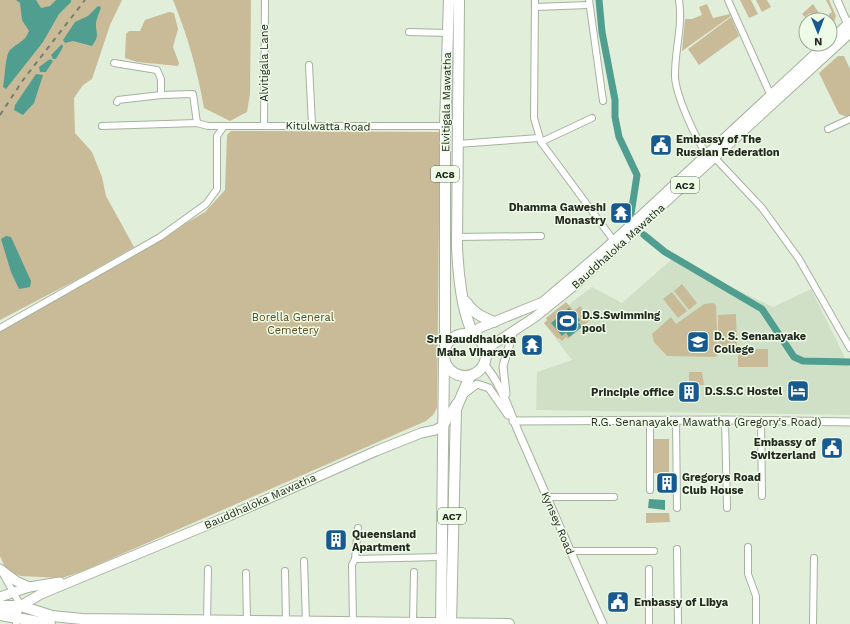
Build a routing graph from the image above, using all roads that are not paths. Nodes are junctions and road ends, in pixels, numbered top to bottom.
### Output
1 (265, 0) edge
2 (449, 0) edge
3 (460, 0) edge
4 (679, 0) edge
5 (728, 0) edge
6 (837, 0) edge
7 (589, 2) edge
8 (535, 3) edge
9 (849, 27) edge
10 (409, 32) dead end
11 (448, 33) junction
12 (838, 35) edge
13 (818, 52) edge
14 (114, 63) dead end
15 (309, 65) dead end
16 (161, 95) junction
17 (771, 96) junction
18 (602, 101) dead end
19 (117, 102) dead end
20 (592, 118) dead end
21 (850, 119) edge
22 (198, 123) junction
23 (264, 125) junction
24 (312, 125) junction
25 (102, 126) dead end
26 (224, 126) junction
27 (445, 126) junction
28 (828, 129) dead end
29 (540, 140) junction
30 (457, 144) junction
31 (711, 156) junction
32 (541, 236) dead end
33 (456, 237) junction
34 (614, 241) junction
35 (465, 301) junction
36 (494, 322) junction
37 (0, 328) edge
38 (514, 330) junction
39 (474, 336) junction
40 (445, 348) junction
41 (850, 348) edge
42 (486, 354) junction
43 (444, 361) junction
44 (484, 364) junction
45 (470, 376) junction
46 (489, 388) junction
47 (460, 398) junction
48 (725, 420) junction
49 (513, 421) junction
50 (650, 421) junction
51 (676, 421) junction
52 (760, 421) junction
53 (850, 422) edge
54 (444, 426) junction
55 (650, 490) dead end
56 (762, 496) dead end
57 (546, 497) junction
58 (614, 497) dead end
59 (676, 508) dead end
60 (727, 508) dead end
61 (358, 528) dead end
62 (748, 546) dead end
63 (677, 549) dead end
64 (570, 551) junction
65 (654, 551) dead end
66 (442, 558) junction
67 (814, 558) dead end
68 (304, 561) dead end
69 (354, 561) junction
70 (0, 569) edge
71 (208, 569) dead end
72 (649, 569) dead end
73 (285, 572) dead end
74 (414, 572) dead end
75 (246, 573) dead end
76 (77, 579) junction
77 (29, 587) junction
78 (14, 591) junction
79 (0, 597) edge
80 (0, 606) edge
81 (21, 606) junction
82 (2, 615) edge
83 (16, 621) edge
84 (207, 621) junction
85 (247, 621) junction
86 (286, 621) junction
87 (306, 622) junction
88 (353, 622) junction
89 (413, 622) junction
90 (50, 624) edge
91 (446, 624) edge
92 (509, 624) edge
93 (603, 624) edge
94 (650, 624) edge
95 (678, 624) edge
96 (756, 624) edge
97 (813, 624) edge

1 - 23 street, Alvitigala Lane
2 - 11 highway, Elvitigala Mawatha / AC8
3 - 30 highway, Elvitigala Mawatha / AC8
4 - 31 street
5 - 17 street
6 - 9 street
7 - 8 street
7 - 18 street
8 - 29 street
9 - 12 main road
9 - 31 main road, Bauddhaloka Mawatha / AC2
10 - 11 street
11 - 27 highway, Elvitigala Mawatha / AC8
13 - 17 main road, Bauddhaloka Mawatha / AC2
14 - 16 street
15 - 24 street
16 - 19 street
16 - 22 street
17 - 31 main road, Bauddhaloka Mawatha / AC2
20 - 29 street
21 - 28 street
22 - 25 street, Kitulwatta Road
22 - 26 street, Kitulwatta Road
23 - 24 street, Kitulwatta Road
23 - 26 street, Kitulwatta Road
24 - 27 street, Kitulwatta Road
26 - 37 street
27 - 40 highway, Elvitigala Mawatha / AC8
29 - 30 street
29 - 34 street
30 - 33 highway, Elvitigala Mawatha / AC8
31 - 34 main road, Bauddhaloka Mawatha / AC2
31 - 38 main road, Bauddhaloka Mawatha / AC2
31 - 41 street
32 - 33 street
33 - 35 highway, Elvitigala Mawatha / AC8
34 - 36 main road, Bauddhaloka Mawatha / AC2
35 - 36 highway
35 - 39 highway, Elvitigala Mawatha / AC8
36 - 39 main road, Bauddhaloka Mawatha / AC2
38 - 42 main road, Bauddhaloka Mawatha / AC2
38 - 49 street
39 - 40 highway
39 - 42 highway
40 - 43 highway
42 - 44 highway
43 - 45 highway
43 - 54 highway, AC7
44 - 45 highway
44 - 49 street, Kynsey Road
45 - 46 street, Kynsey Road
45 - 47 highway, AC7
46 - 47 street
46 - 49 street, Kynsey Road
47 - 54 main road
47 - 91 highway, AC7
48 - 51 street, R.G. Senanayake Mawatha (Gregory's Road)
48 - 52 street, R.G. Senanayake Mawatha (Gregory's Road)
48 - 60 street
49 - 50 street, R.G. Senanayake Mawatha (Gregory's Road)
49 - 57 street, Kynsey Road
50 - 51 street, R.G. Senanayake Mawatha (Gregory's Road)
50 - 55 street
51 - 59 street
52 - 53 street, R.G. Senanayake Mawatha (Gregory's Road)
52 - 56 street
54 - 66 highway, AC7
54 - 76 main road, Bauddhaloka Mawatha
57 - 58 street
57 - 64 street, Kynsey Road
61 - 69 street
62 - 96 street
63 - 95 street
64 - 65 street
64 - 93 street, Kynsey Road
66 - 69 street
66 - 91 highway, AC7
67 - 97 street
68 - 87 street
69 - 88 street
70 - 77 main road
70 - 78 street
71 - 84 street
72 - 94 street
73 - 86 street
74 - 89 street
75 - 85 street
76 - 77 main road, Bauddhaloka Mawatha
76 - 81 main road, Bauddhaloka Mawatha
77 - 78 main road, Bauddhaloka Mawatha
78 - 79 main road, Bauddhaloka Mawatha
78 - 81 street
80 - 81 highway
81 - 82 main road, Bauddhaloka Mawatha
81 - 83 street
81 - 84 highway
82 - 83 highway
83 - 90 highway
84 - 85 highway
85 - 86 highway
86 - 87 highway
87 - 88 highway
88 - 89 highway
89 - 91 highway
91 - 92 highway

